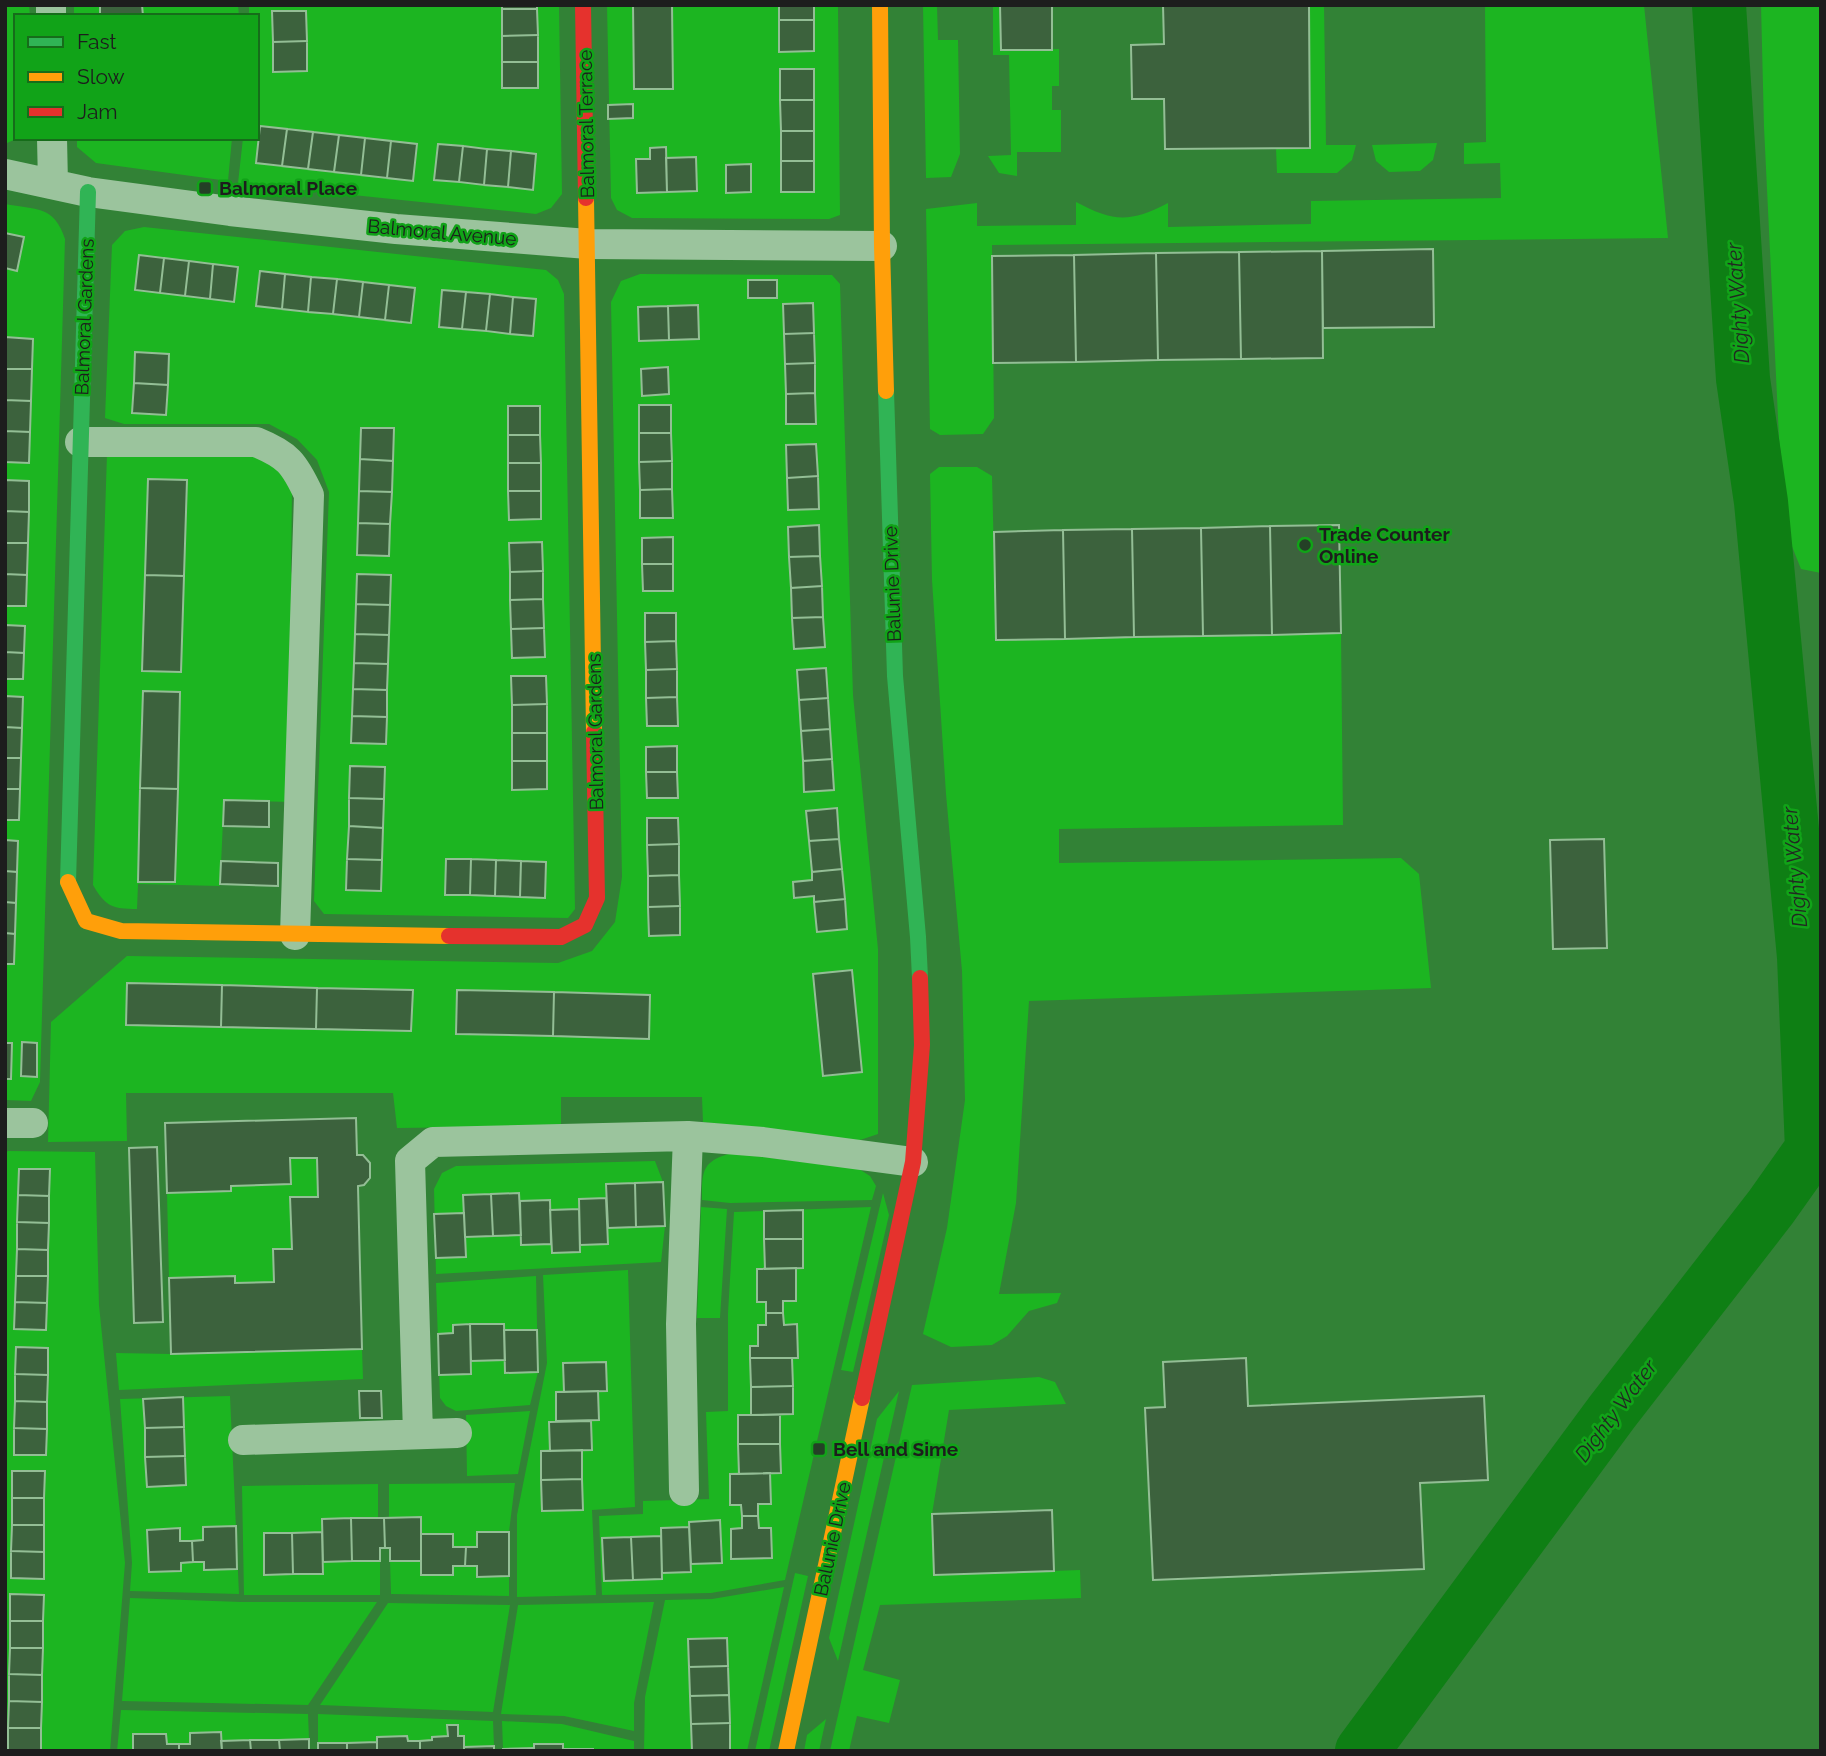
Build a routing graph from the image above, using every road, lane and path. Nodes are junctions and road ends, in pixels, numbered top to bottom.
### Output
1 (583, 5) edge
2 (880, 5) edge
3 (52, 140) edge
4 (5, 174) edge
5 (53, 184) junction
6 (88, 192) junction
7 (588, 244) junction
8 (882, 246) junction
9 (80, 442) junction
10 (295, 935) junction
11 (688, 1136) junction
12 (914, 1162) junction
13 (457, 1433) dead end
14 (418, 1434) junction
15 (243, 1440) dead end
16 (684, 1491) dead end
17 (786, 1751) edge

1 - 7 street, Balmoral Terrace
2 - 8 street, Balunie Drive
3 - 5 street
4 - 5 street, Balmoral Avenue
5 - 6 street, Balmoral Avenue
6 - 7 street, Balmoral Avenue
6 - 9 street, Balmoral Gardens
7 - 8 street, Balmoral Avenue
7 - 10 street, Balmoral Gardens
8 - 12 street, Balunie Drive
9 - 10 street, Balmoral Gardens
9 - 10 street
11 - 12 street
11 - 14 street
11 - 16 street
12 - 17 street, Balunie Drive
13 - 14 street
14 - 15 street

